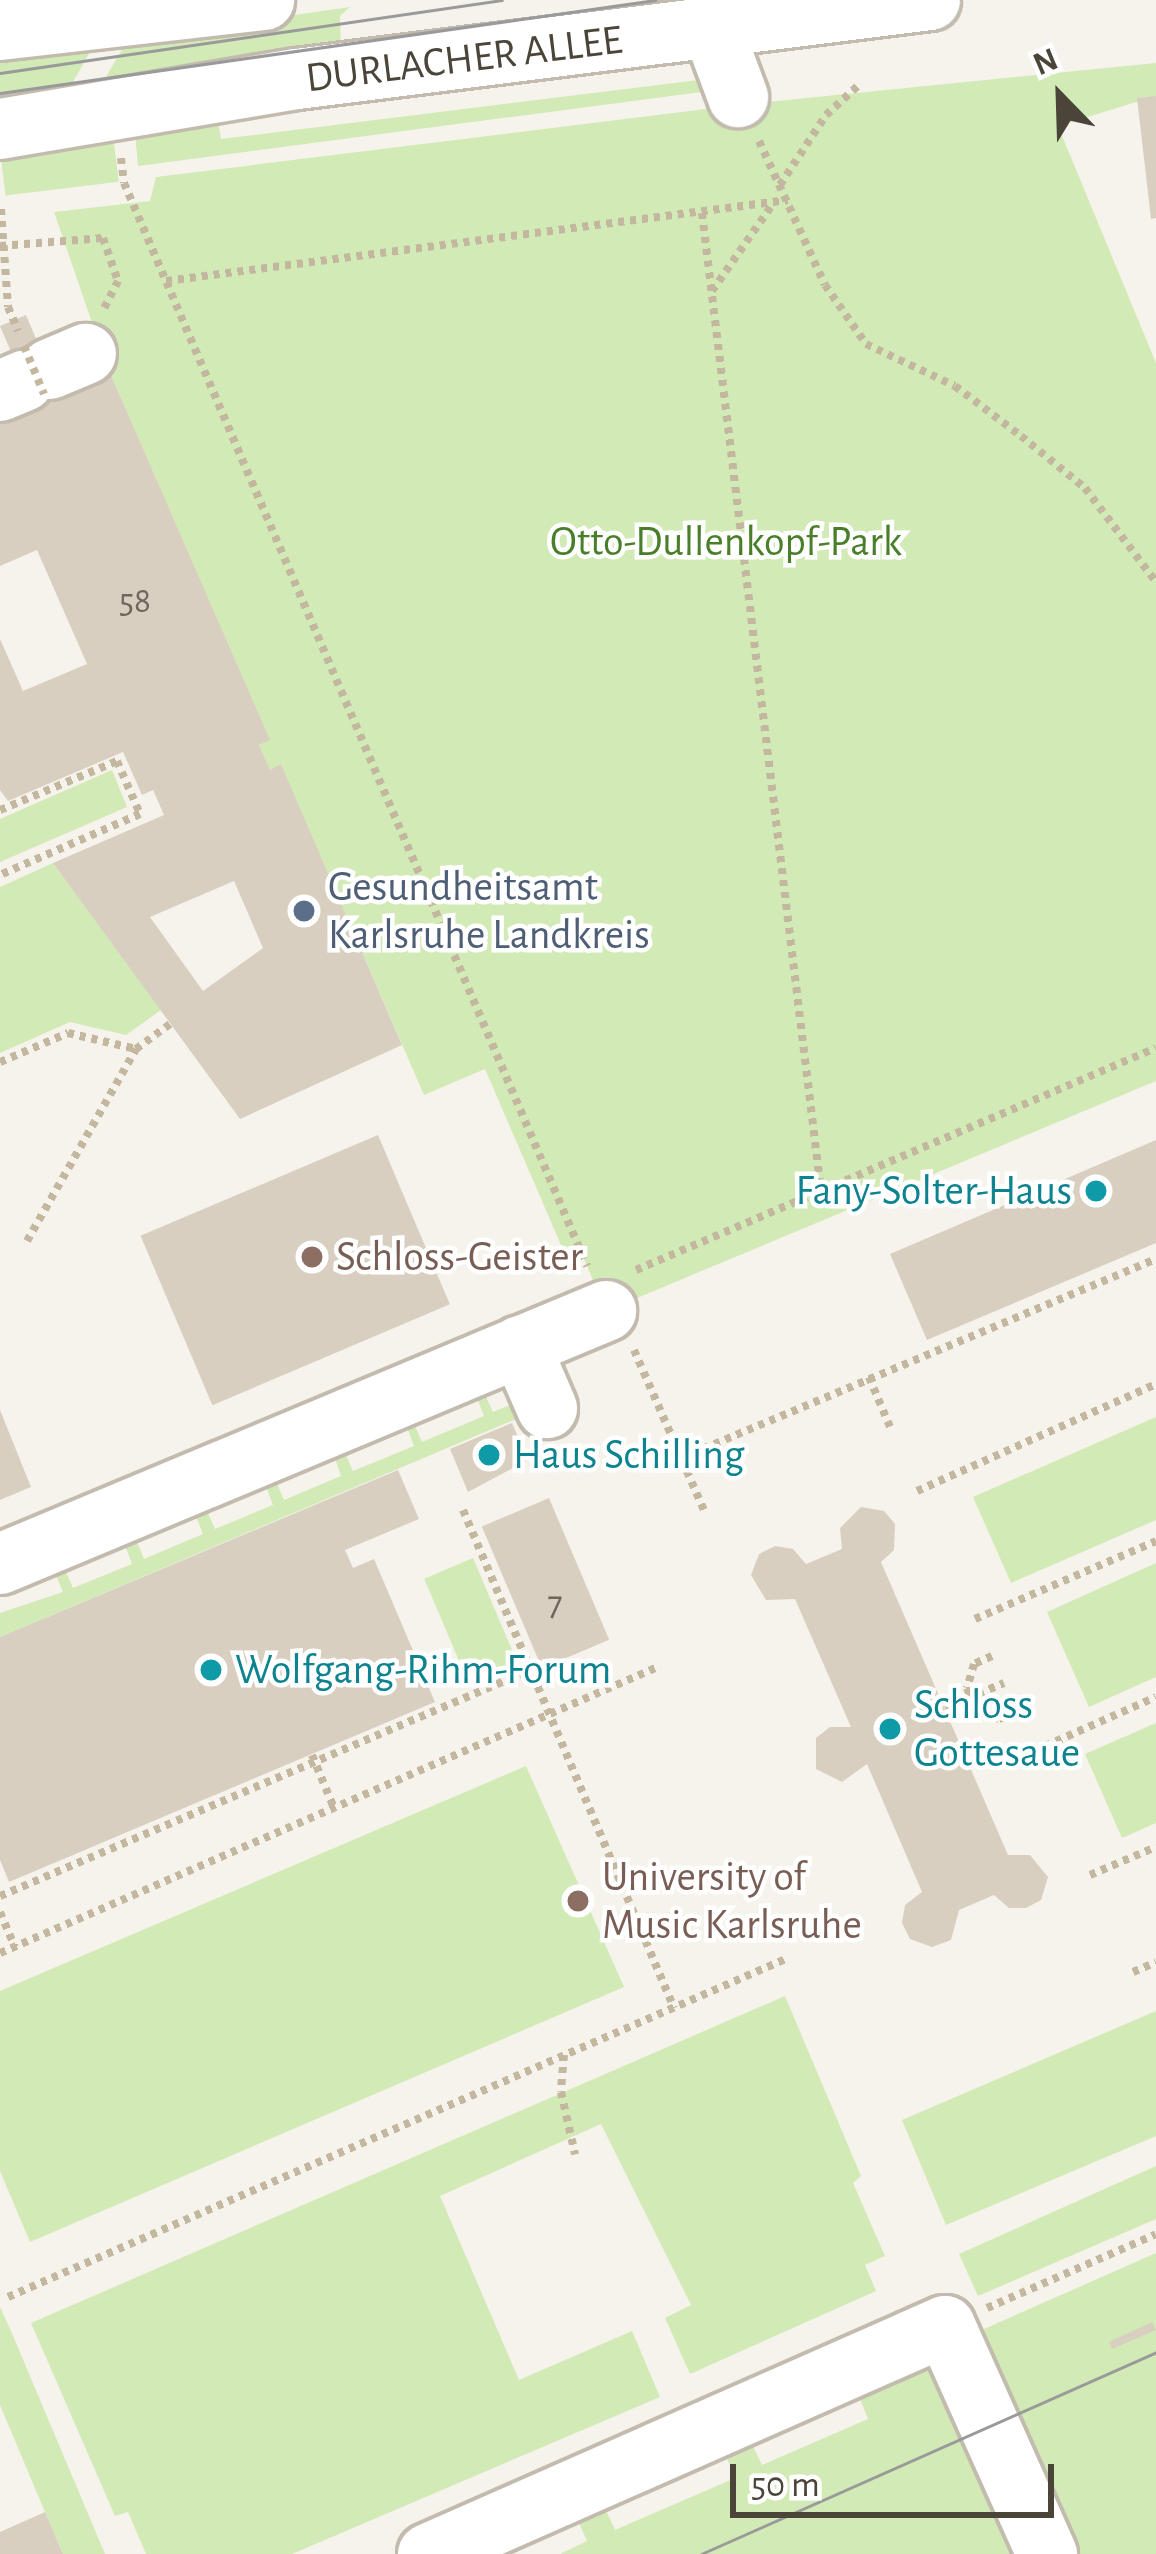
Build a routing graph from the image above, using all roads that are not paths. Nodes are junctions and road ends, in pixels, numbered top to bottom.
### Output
1 (264, 0) edge
2 (930, 0) edge
3 (712, 27) junction
4 (0, 30) edge
5 (737, 97) road end
6 (0, 129) edge
7 (606, 1292) road end
8 (520, 1346) junction
9 (547, 1408) dead end
10 (0, 1564) edge
11 (428, 2554) edge
12 (1047, 2554) edge

1 - 4 street
2 - 3 street, DURLACHER ALLEE
3 - 5 street
3 - 6 street, DURLACHER ALLEE
7 - 8 street
8 - 9 street
8 - 10 street
11 - 12 street

